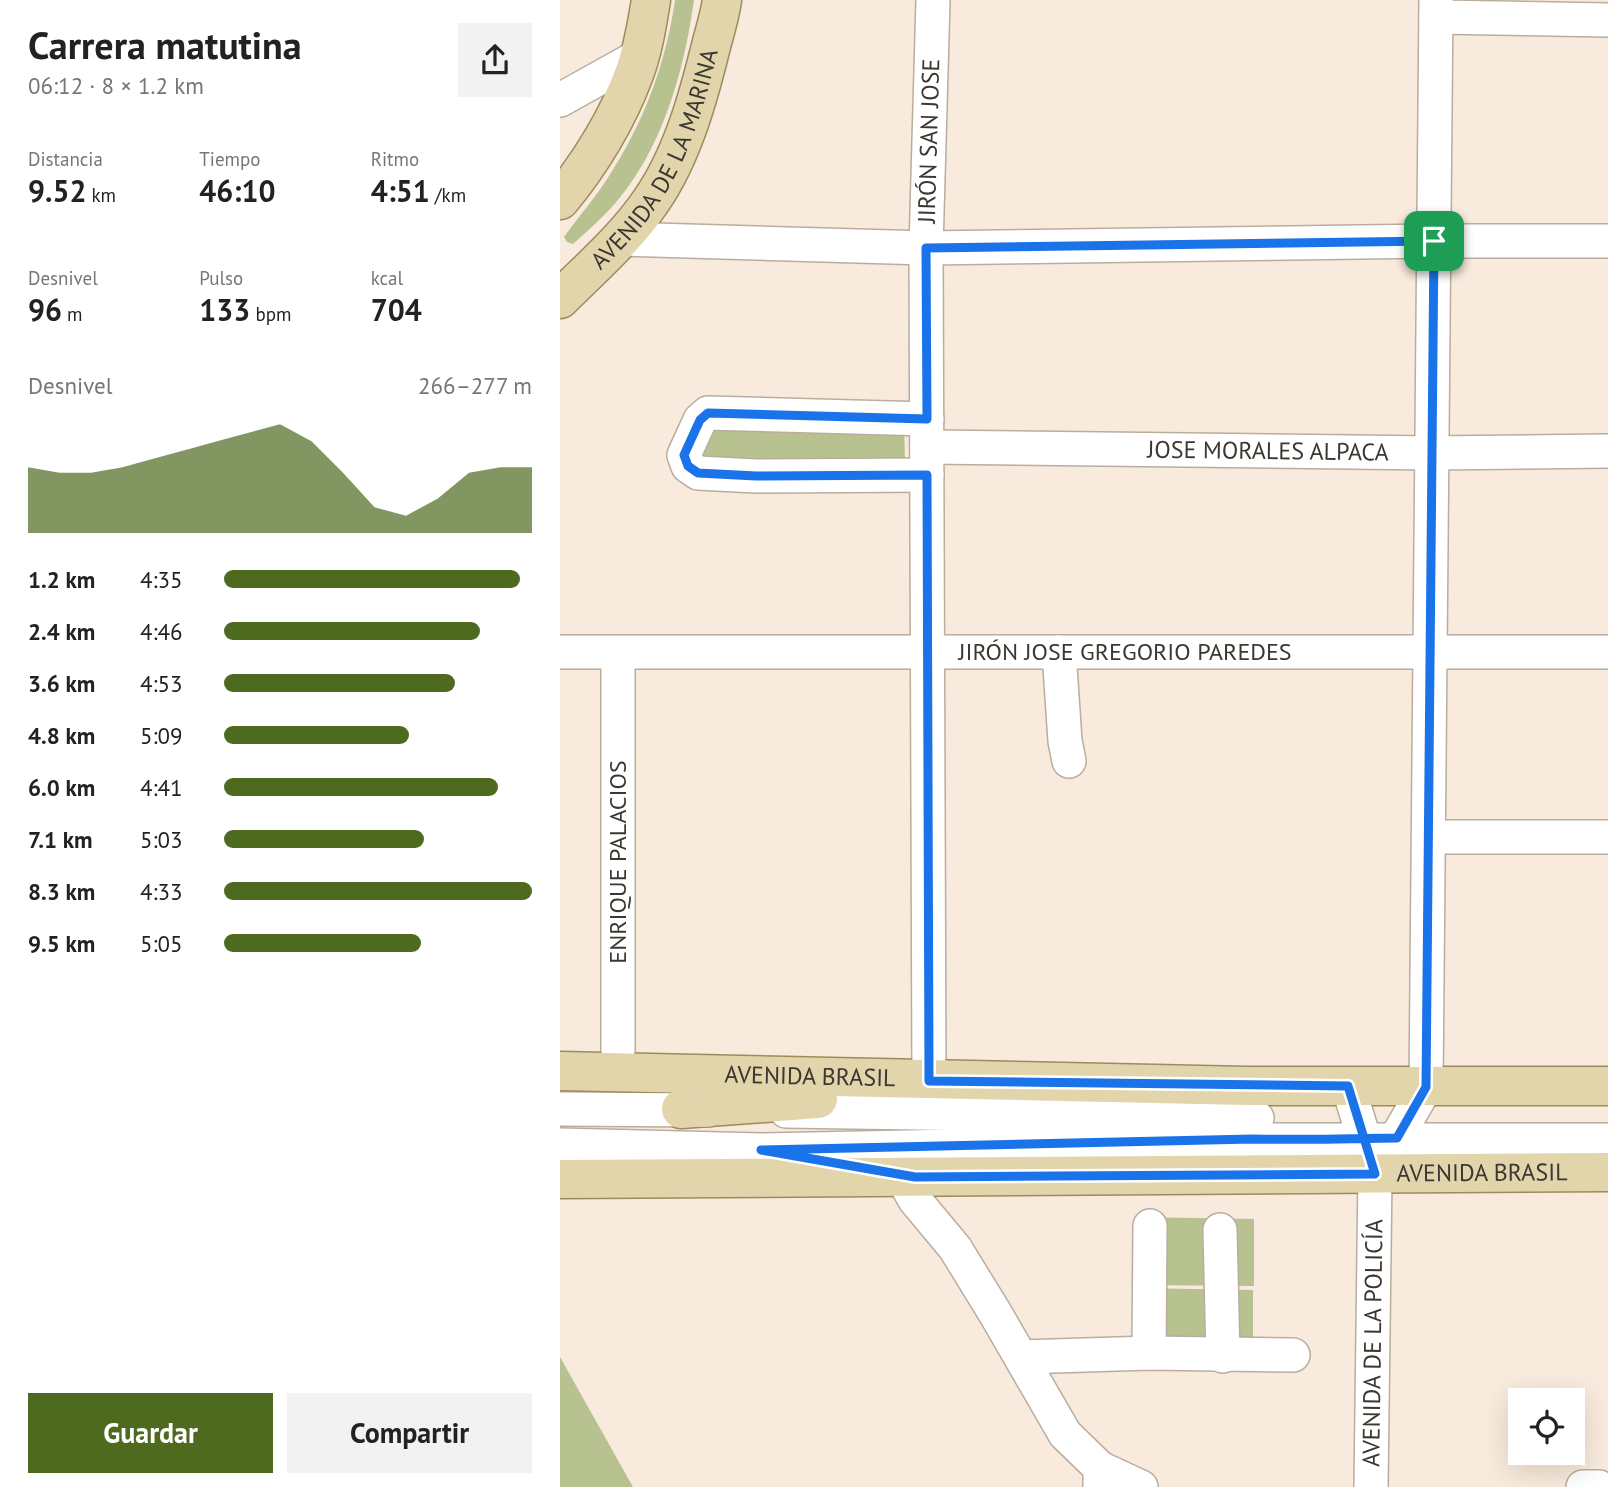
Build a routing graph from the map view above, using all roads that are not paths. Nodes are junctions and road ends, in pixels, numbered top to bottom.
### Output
1 (651, 0) edge
2 (722, 0) edge
3 (933, 0) edge
4 (1436, 8) edge
5 (1608, 20) edge
6 (639, 56) junction
7 (560, 100) edge
8 (560, 200) edge
9 (621, 239) junction
10 (1434, 241) junction
11 (1608, 241) edge
12 (926, 248) junction
13 (560, 299) edge
14 (560, 311) edge
15 (927, 447) junction
16 (1608, 451) edge
17 (1432, 453) junction
18 (1430, 651) junction
19 (560, 652) edge
20 (1059, 652) junction
21 (1608, 652) edge
22 (618, 653) junction
23 (928, 653) junction
24 (1069, 761) dead end
25 (1429, 837) junction
26 (1608, 837) edge
27 (560, 1071) edge
28 (618, 1071) junction
29 (929, 1081) junction
30 (1608, 1086) edge
31 (560, 1109) edge
32 (681, 1109) junction
33 (1608, 1117) edge
34 (1383, 1123) junction
35 (1608, 1140) edge
36 (560, 1144) edge
37 (761, 1150) junction
38 (1608, 1172) edge
39 (908, 1176) junction
40 (560, 1179) edge
41 (1150, 1226) dead end
42 (1220, 1230) dead end
43 (1149, 1353) junction
44 (1293, 1355) dead end
45 (1223, 1356) junction
46 (1021, 1357) junction
47 (1100, 1477) edge
48 (1141, 1487) edge
49 (1371, 1487) edge
50 (1583, 1487) edge
51 (1600, 1487) edge

1 - 6 main road, AVENIDA DE LA MARINA
2 - 9 main road, AVENIDA DE LA MARINA
3 - 12 street, JIRÓN SAN JOSE
4 - 5 street
4 - 10 street, AVENIDA DE LA POLICÍA
6 - 7 street
6 - 8 main road, AVENIDA DE LA MARINA
9 - 12 street
9 - 13 main road, AVENIDA DE LA MARINA
9 - 14 main road
10 - 11 street
10 - 12 street
10 - 17 street, AVENIDA DE LA POLICÍA
12 - 15 street, JIRÓN SAN JOSE
15 - 15 street
15 - 17 street, JOSE MORALES ALPACA
15 - 23 street, JIRÓN SAN JOSE
16 - 17 street, JOSE MORALES ALPACA
17 - 18 street, AVENIDA DE LA POLICÍA
18 - 20 street, JIRÓN JOSE GREGORIO PAREDES
18 - 21 street, JIRÓN JOSE GREGORIO PAREDES
18 - 25 street, AVENIDA DE LA POLICÍA
19 - 22 street, JIRÓN JOSE GREGORIO PAREDES
20 - 23 street, JIRÓN JOSE GREGORIO PAREDES
20 - 24 street
22 - 23 street, JIRÓN JOSE GREGORIO PAREDES
22 - 28 street, ENRIQUE PALACIOS
23 - 29 street, JIRÓN SAN JOSE
25 - 26 street
25 - 34 street, AVENIDA DE LA POLICÍA
27 - 28 main road, AVENIDA BRASIL
28 - 29 main road, AVENIDA BRASIL
29 - 32 main road
29 - 34 main road, AVENIDA BRASIL
30 - 34 main road, AVENIDA BRASIL
31 - 32 street, AVENIDA BRASIL
32 - 34 street, AVENIDA BRASIL
33 - 34 street, AVENIDA BRASIL
34 - 35 street, AVENIDA BRASIL
34 - 37 street, AVENIDA BRASIL
34 - 38 main road, AVENIDA BRASIL
34 - 39 main road, AVENIDA BRASIL
34 - 49 street, AVENIDA DE LA POLICÍA
36 - 37 street, AVENIDA BRASIL
37 - 39 main road
39 - 40 main road, AVENIDA BRASIL
39 - 46 street
41 - 43 street
42 - 45 street
43 - 45 street
43 - 46 street
44 - 45 street
46 - 47 street
47 - 48 street
50 - 51 street

